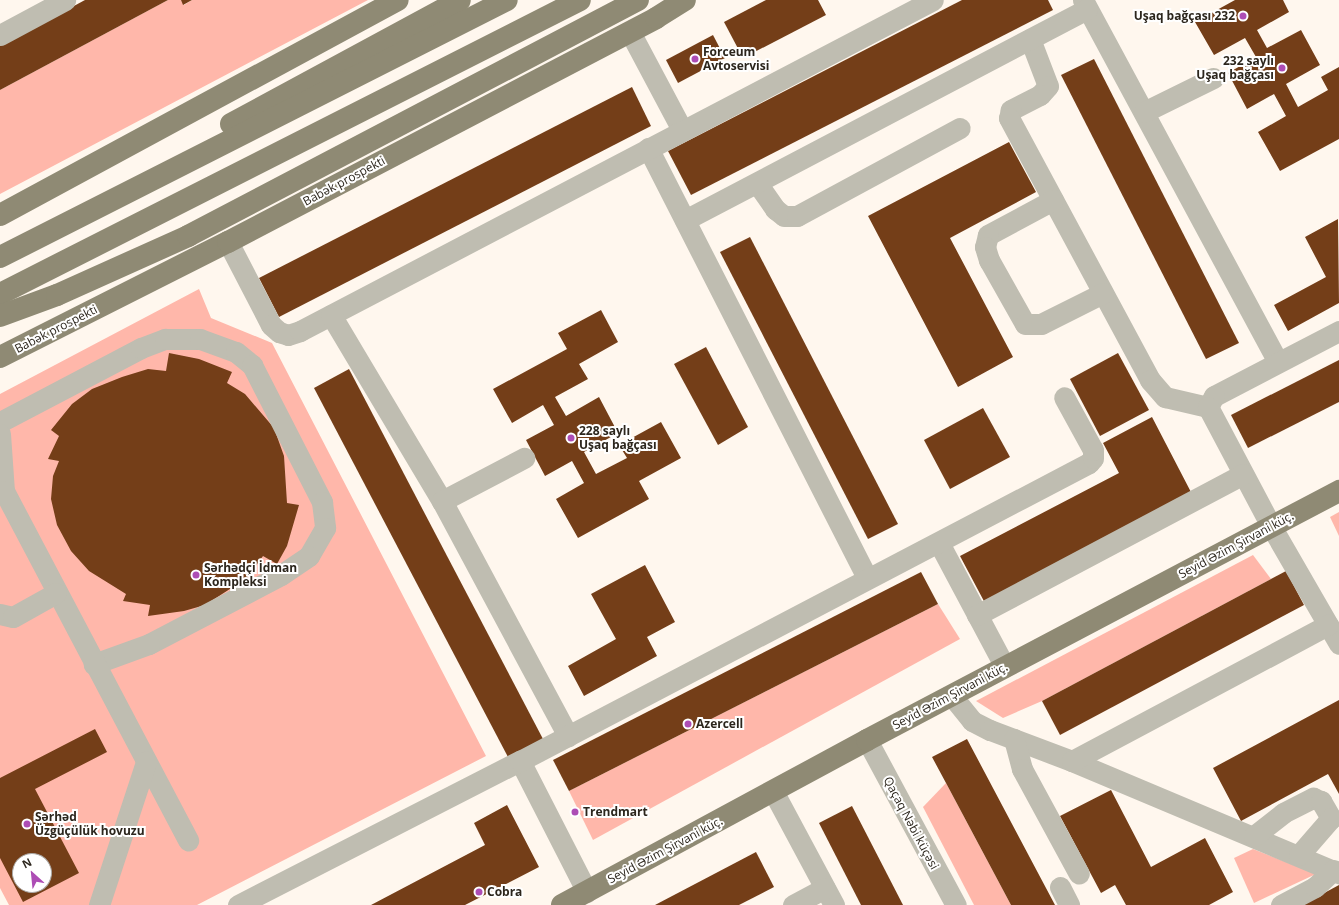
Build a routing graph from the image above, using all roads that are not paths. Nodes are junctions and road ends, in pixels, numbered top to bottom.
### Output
1 (65, 0) edge
2 (398, 0) edge
3 (460, 0) edge
4 (507, 0) edge
5 (580, 0) edge
6 (638, 0) edge
7 (685, 0) edge
8 (932, 0) edge
9 (1085, 4) edge
10 (630, 32) junction
11 (0, 34) edge
12 (1030, 39) junction
13 (1213, 78) dead end
14 (1144, 112) junction
15 (960, 128) dead end
16 (682, 130) junction
17 (648, 148) junction
18 (757, 183) junction
19 (1053, 200) junction
20 (0, 215) edge
21 (685, 220) junction
22 (228, 242) junction
23 (0, 250) edge
24 (0, 257) edge
25 (1103, 293) junction
26 (0, 294) edge
27 (331, 315) junction
28 (0, 316) edge
29 (1339, 331) edge
30 (0, 357) edge
31 (1278, 362) junction
32 (1064, 397) dead end
33 (1208, 408) junction
34 (0, 422) edge
35 (0, 434) edge
36 (524, 458) dead end
37 (1242, 474) junction
38 (1339, 490) edge
39 (2, 492) edge
40 (442, 501) junction
41 (1271, 526) junction
42 (939, 543) junction
43 (867, 578) junction
44 (56, 593) junction
45 (977, 615) junction
46 (1, 616) edge
47 (1328, 625) junction
48 (1339, 644) edge
49 (94, 664) junction
50 (1005, 667) junction
51 (952, 696) junction
52 (568, 736) junction
53 (1014, 739) junction
54 (867, 740) junction
55 (520, 761) junction
56 (1072, 761) junction
57 (146, 762) junction
58 (772, 791) junction
59 (1254, 836) junction
60 (188, 840) dead end
61 (1299, 855) junction
62 (1336, 871) edge
63 (1079, 874) dead end
64 (1060, 887) dead end
65 (587, 892) junction
66 (830, 896) edge
67 (99, 905) edge
68 (238, 905) edge
69 (562, 905) edge
70 (793, 905) edge
71 (956, 905) edge
72 (1069, 905) edge
73 (1281, 905) edge

1 - 11 street
2 - 20 main road
3 - 23 main road
4 - 24 main road
5 - 26 main road
6 - 28 main road
7 - 10 main road, Babək prospekti
8 - 16 street
9 - 12 street
9 - 14 street
10 - 16 street
10 - 22 main road, Babək prospekti
12 - 18 street
12 - 19 street
13 - 14 street
14 - 31 street
15 - 18 street
16 - 17 street
17 - 21 street
17 - 27 street
18 - 21 street
19 - 25 street
19 - 25 street
21 - 43 street
22 - 27 street
22 - 30 main road, Babək prospekti
25 - 33 street
27 - 40 street
29 - 31 street
31 - 33 street
32 - 42 street
33 - 37 street
34 - 49 street
35 - 39 street
36 - 40 street
37 - 41 street
37 - 45 street
38 - 41 main road, Seyid Əzim Şirvani küç.
39 - 44 street
40 - 52 street
41 - 47 street
41 - 50 main road, Seyid Əzim Şirvani küç.
42 - 43 street
42 - 45 street
43 - 52 street
44 - 46 street
44 - 49 street
45 - 50 street
47 - 48 street
47 - 56 street
49 - 57 street
50 - 51 main road, Seyid Əzim Şirvani küç.
51 - 53 street
51 - 54 main road, Seyid Əzim Şirvani küç.
52 - 55 street
53 - 56 street
53 - 63 street
54 - 58 main road, Seyid Əzim Şirvani küç.
54 - 71 street, Qaçaq Nəbi küçəsi
55 - 65 street
55 - 68 street
56 - 59 street
57 - 60 street
57 - 67 street
58 - 65 main road, Seyid Əzim Şirvani küç.
58 - 66 street
59 - 61 street
59 - 61 street
61 - 62 street
62 - 73 street
64 - 72 street
65 - 69 main road, Seyid Əzim Şirvani küç.
66 - 70 street

